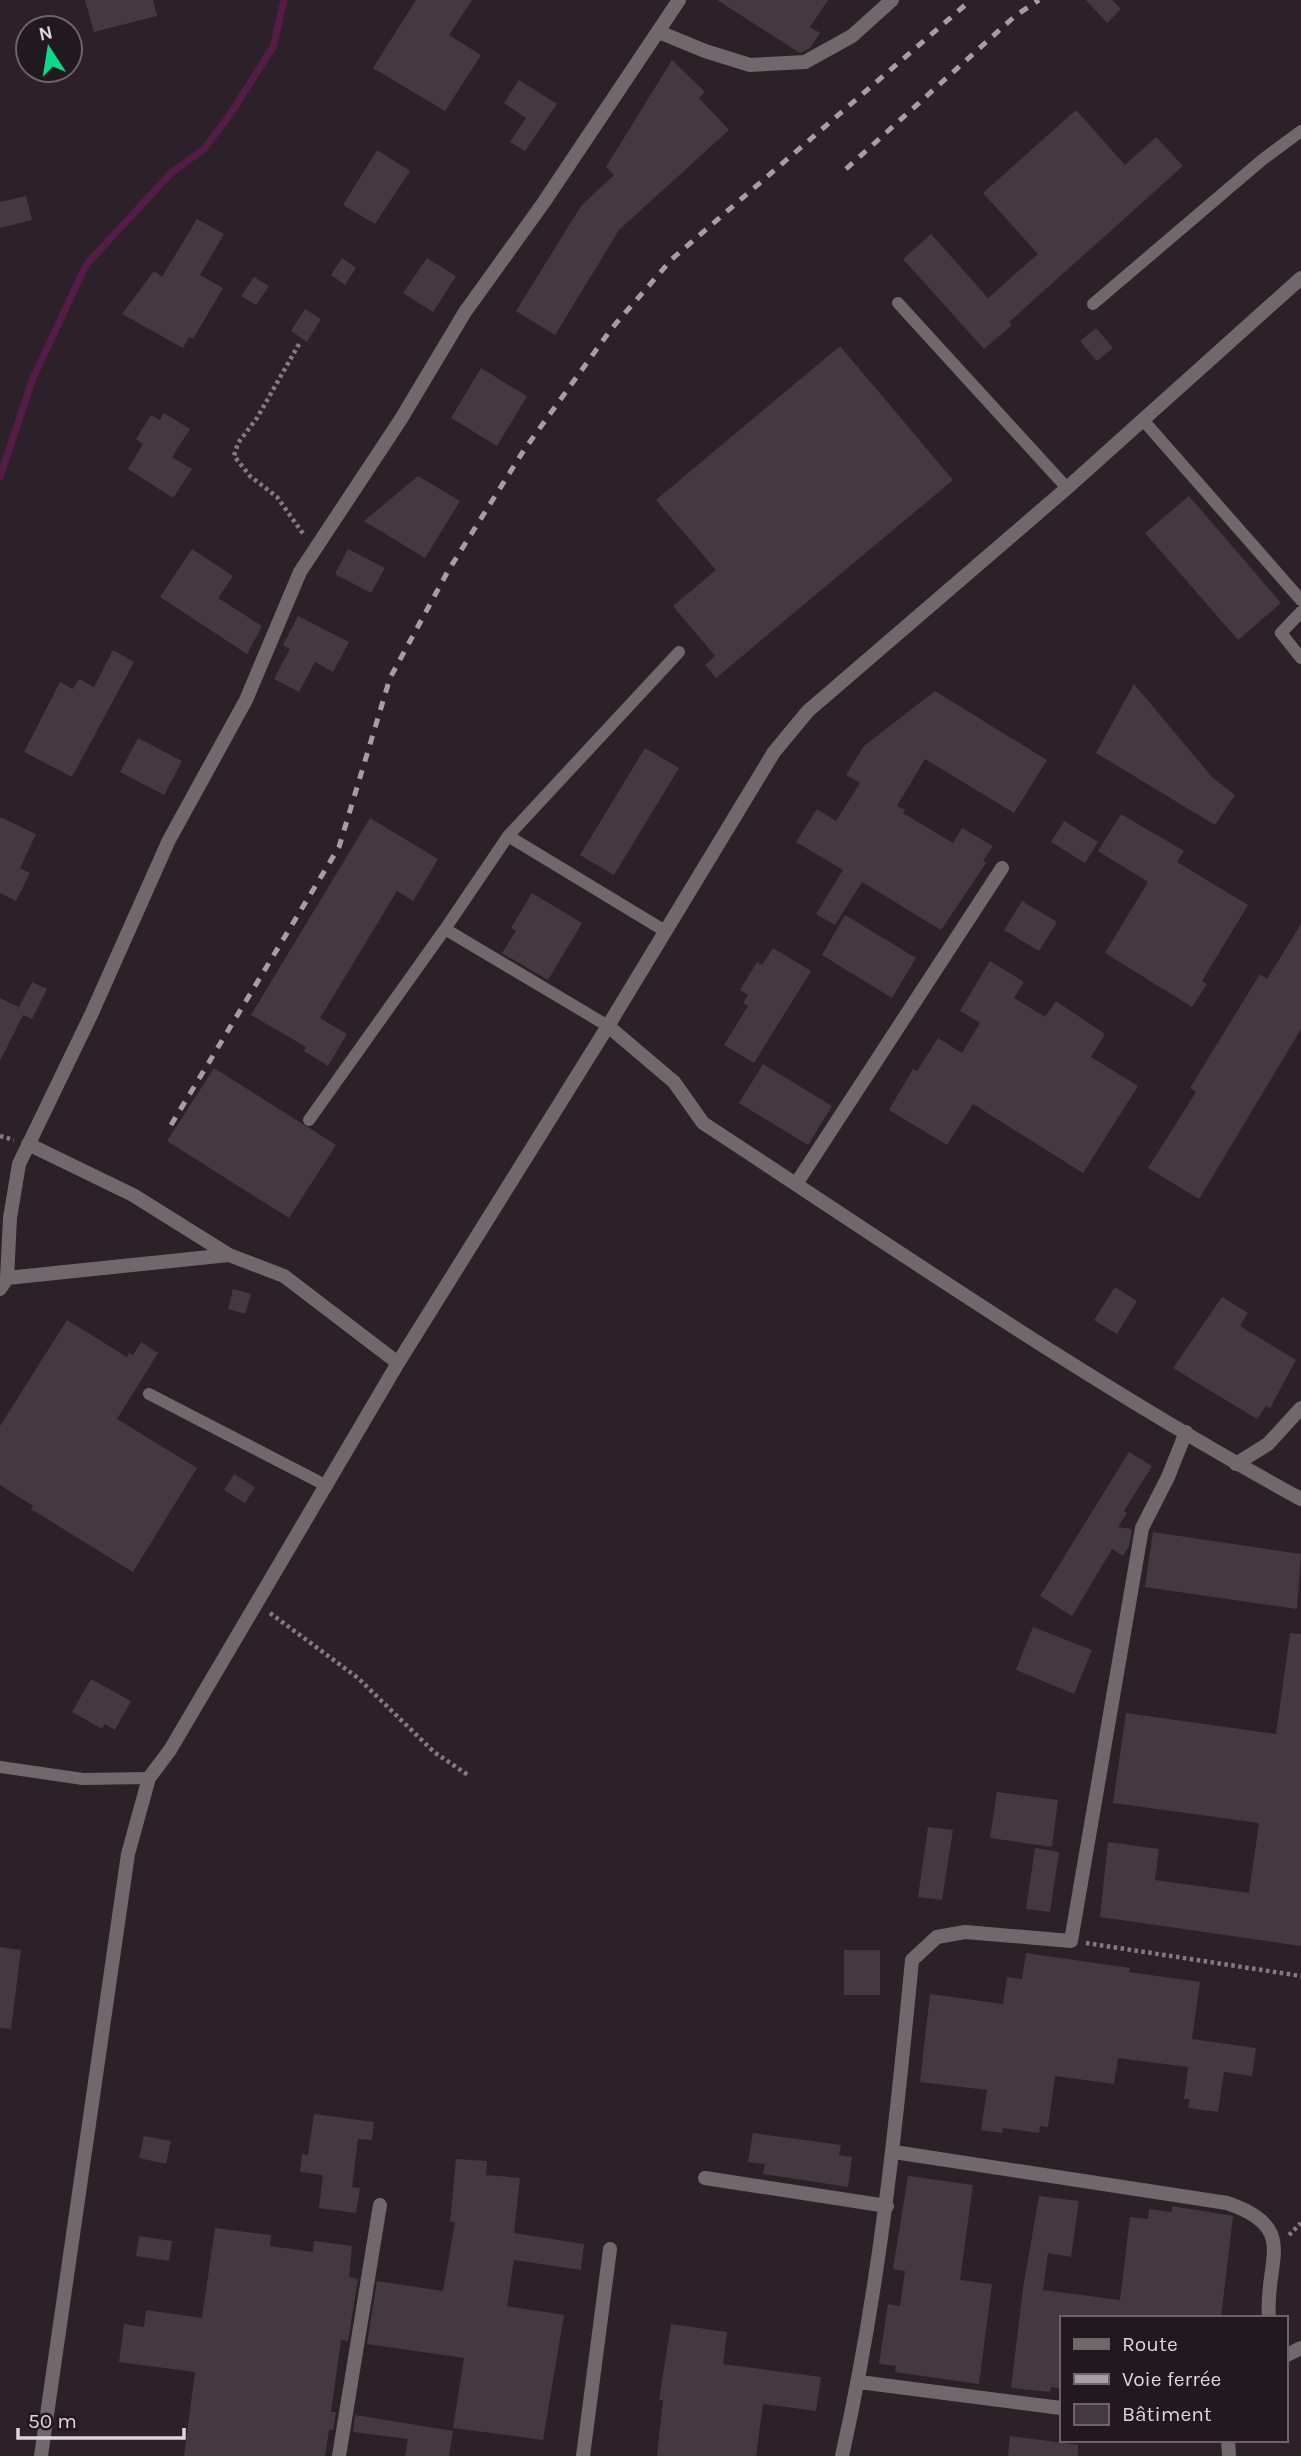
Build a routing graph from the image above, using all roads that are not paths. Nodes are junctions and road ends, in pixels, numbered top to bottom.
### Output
1 (679, 0) edge
2 (892, 0) edge
3 (659, 32) junction
4 (1301, 131) edge
5 (1301, 278) edge
6 (898, 303) dead end
7 (1093, 304) dead end
8 (1143, 420) junction
9 (1067, 488) junction
10 (1301, 600) edge
11 (1301, 612) edge
12 (679, 652) dead end
13 (1301, 658) edge
14 (508, 836) junction
15 (1002, 868) dead end
16 (446, 929) junction
17 (665, 931) junction
18 (608, 1026) junction
19 (309, 1120) dead end
20 (28, 1144) junction
21 (796, 1184) junction
22 (229, 1255) junction
23 (4, 1283) edge
24 (398, 1363) junction
25 (149, 1394) dead end
26 (1301, 1408) edge
27 (1185, 1432) junction
28 (1236, 1464) junction
29 (327, 1486) junction
30 (1301, 1499) edge
31 (0, 1767) edge
32 (149, 1778) junction
33 (894, 2152) junction
34 (705, 2178) dead end
35 (380, 2204) dead end
36 (887, 2206) junction
37 (610, 2249) dead end
38 (1269, 2316) edge
39 (859, 2382) junction
40 (1060, 2408) edge
41 (41, 2456) edge
42 (339, 2456) edge
43 (583, 2456) edge
44 (842, 2456) edge

1 - 3 street
2 - 3 street
3 - 20 street
4 - 7 lane
5 - 8 street
6 - 9 lane
8 - 9 street
8 - 10 lane
9 - 17 street
11 - 13 lane
12 - 14 lane
14 - 16 lane
14 - 17 lane
15 - 21 street
16 - 18 lane
16 - 19 lane
17 - 18 street
18 - 21 street
18 - 24 street
20 - 22 street
20 - 23 street
21 - 27 street
22 - 23 street
22 - 24 street
24 - 29 street
25 - 29 lane
26 - 28 street
27 - 28 street
27 - 33 street
28 - 30 street
29 - 32 street
31 - 32 lane
32 - 41 street
33 - 36 street
33 - 38 street
34 - 36 street
35 - 42 street
36 - 39 street
37 - 43 street
39 - 40 street
39 - 44 street

